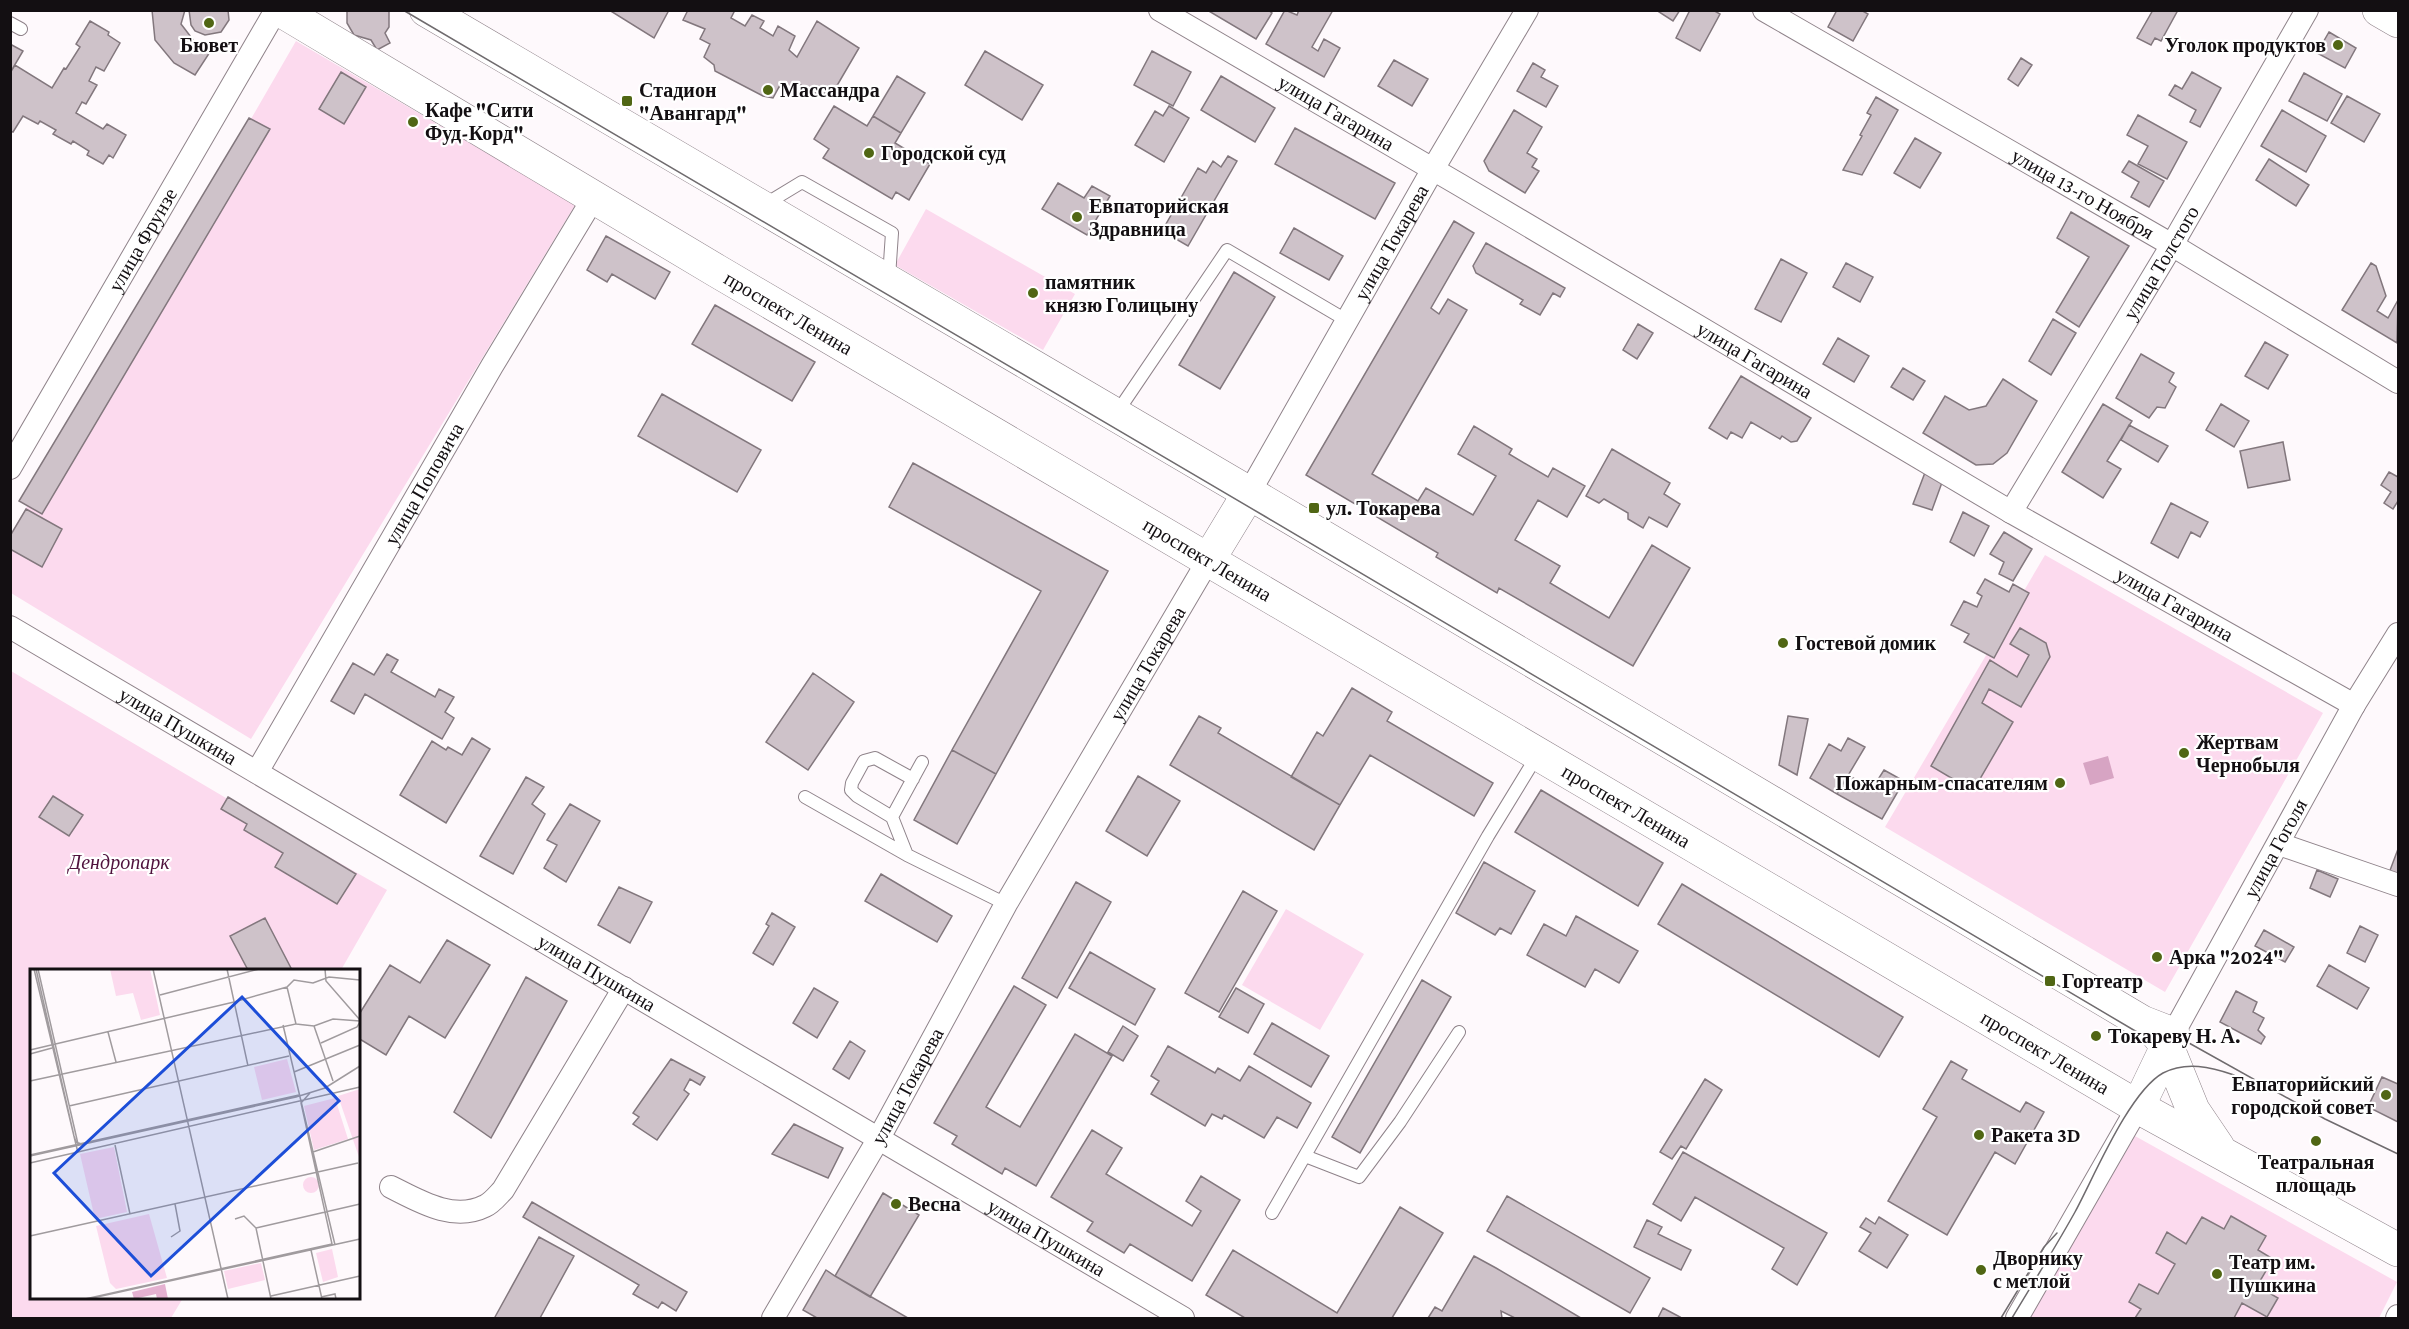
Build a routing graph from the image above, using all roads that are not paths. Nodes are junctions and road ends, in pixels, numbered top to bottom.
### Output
1 (426, 10) edge
2 (1160, 10) edge
3 (1527, 10) edge
4 (1764, 10) edge
5 (2307, 10) edge
6 (2379, 10) edge
7 (284, 12) edge
8 (2398, 21) edge
9 (1433, 169) junction
10 (594, 197) junction
11 (761, 207) junction
12 (2172, 245) junction
13 (889, 282) junction
14 (1346, 320) junction
15 (2398, 382) edge
16 (1115, 416) junction
17 (10, 468) edge
18 (1249, 493) junction
19 (2011, 512) junction
20 (1209, 559) junction
21 (10, 627) edge
22 (2398, 634) edge
23 (2354, 705) junction
24 (1539, 753) junction
25 (922, 762) dead end
26 (257, 772) junction
27 (913, 780) junction
28 (805, 797) dead end
29 (892, 817) junction
30 (2279, 844) junction
31 (907, 855) junction
32 (2398, 885) edge
33 (1006, 904) junction
34 (624, 988) junction
35 (1459, 1032) dead end
36 (2170, 1040) junction
37 (2138, 1107) junction
38 (879, 1138) junction
39 (2221, 1151) junction
40 (1305, 1156) junction
41 (391, 1187) dead end
42 (1272, 1213) dead end
43 (2398, 1250) edge
44 (773, 1318) edge
45 (1183, 1318) edge
46 (2017, 1318) edge

1 - 11 street
2 - 9 street, улица Гагарина
3 - 9 street, улица Токарева
4 - 12 street, улица 13-го Ноября
5 - 12 street, улица Толстого
6 - 8 street
7 - 10 street, проспект Ленина
7 - 17 street, улица Фрунзе
9 - 14 street, улица Токарева
9 - 19 street, улица Гагарина
10 - 20 street, проспект Ленина
10 - 26 street, улица Поповича
11 - 13 street
11 - 13 lane
12 - 15 street, улица 13-го Ноября
12 - 19 street, улица Толстого
13 - 16 street
14 - 16 lane
14 - 18 street, улица Токарева
16 - 18 street
18 - 20 street, улица Токарева
18 - 36 street
19 - 23 street, улица Гагарина
20 - 24 street, проспект Ленина
20 - 33 street, улица Токарева
21 - 26 street, улица Пушкина
22 - 23 street, улица Гоголя
23 - 30 street, улица Гоголя
24 - 37 street, проспект Ленина
24 - 40 lane
25 - 27 lane
26 - 34 street, улица Пушкина
27 - 29 lane
27 - 29 lane
28 - 31 lane
29 - 31 lane
30 - 32 street
30 - 36 street, улица Гоголя
31 - 33 lane
33 - 38 street, улица Токарева
34 - 38 street, улица Пушкина
34 - 41 street
35 - 40 lane
36 - 37 street
36 - 39 street
37 - 39 street, проспект Ленина
37 - 46 street
38 - 44 street, улица Токарева
38 - 45 street, улица Пушкина
39 - 43 street, проспект Ленина
40 - 42 lane

